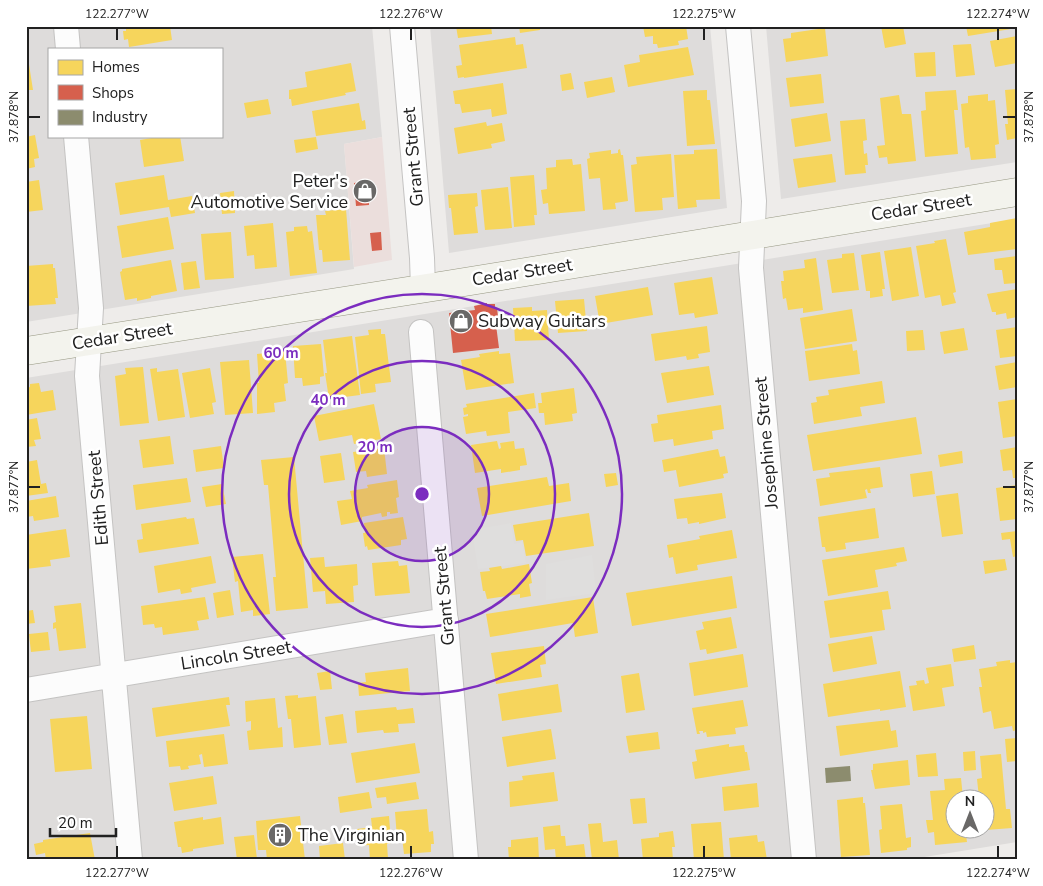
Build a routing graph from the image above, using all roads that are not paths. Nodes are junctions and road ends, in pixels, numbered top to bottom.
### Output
1 (66, 26) edge
2 (402, 26) edge
3 (738, 26) edge
4 (68, 48) edge
5 (76, 138) edge
6 (1017, 192) edge
7 (752, 234) junction
8 (423, 288) junction
9 (420, 332) dead end
10 (89, 341) junction
11 (26, 351) edge
12 (446, 620) junction
13 (114, 676) junction
14 (26, 690) edge
15 (130, 860) edge
16 (466, 860) edge
17 (804, 860) edge

1 - 4 street
2 - 8 street, Grant Street
3 - 7 street, Josephine Street
5 - 10 street, Edith Street
6 - 7 street, Cedar Street
7 - 8 street, Cedar Street
7 - 17 street, Josephine Street
8 - 10 street, Cedar Street
9 - 12 street, Grant Street
10 - 11 street, Cedar Street
10 - 13 street, Edith Street
12 - 13 street, Lincoln Street
12 - 16 street, Grant Street
13 - 14 street, Lincoln Street
13 - 15 street, Edith Street

